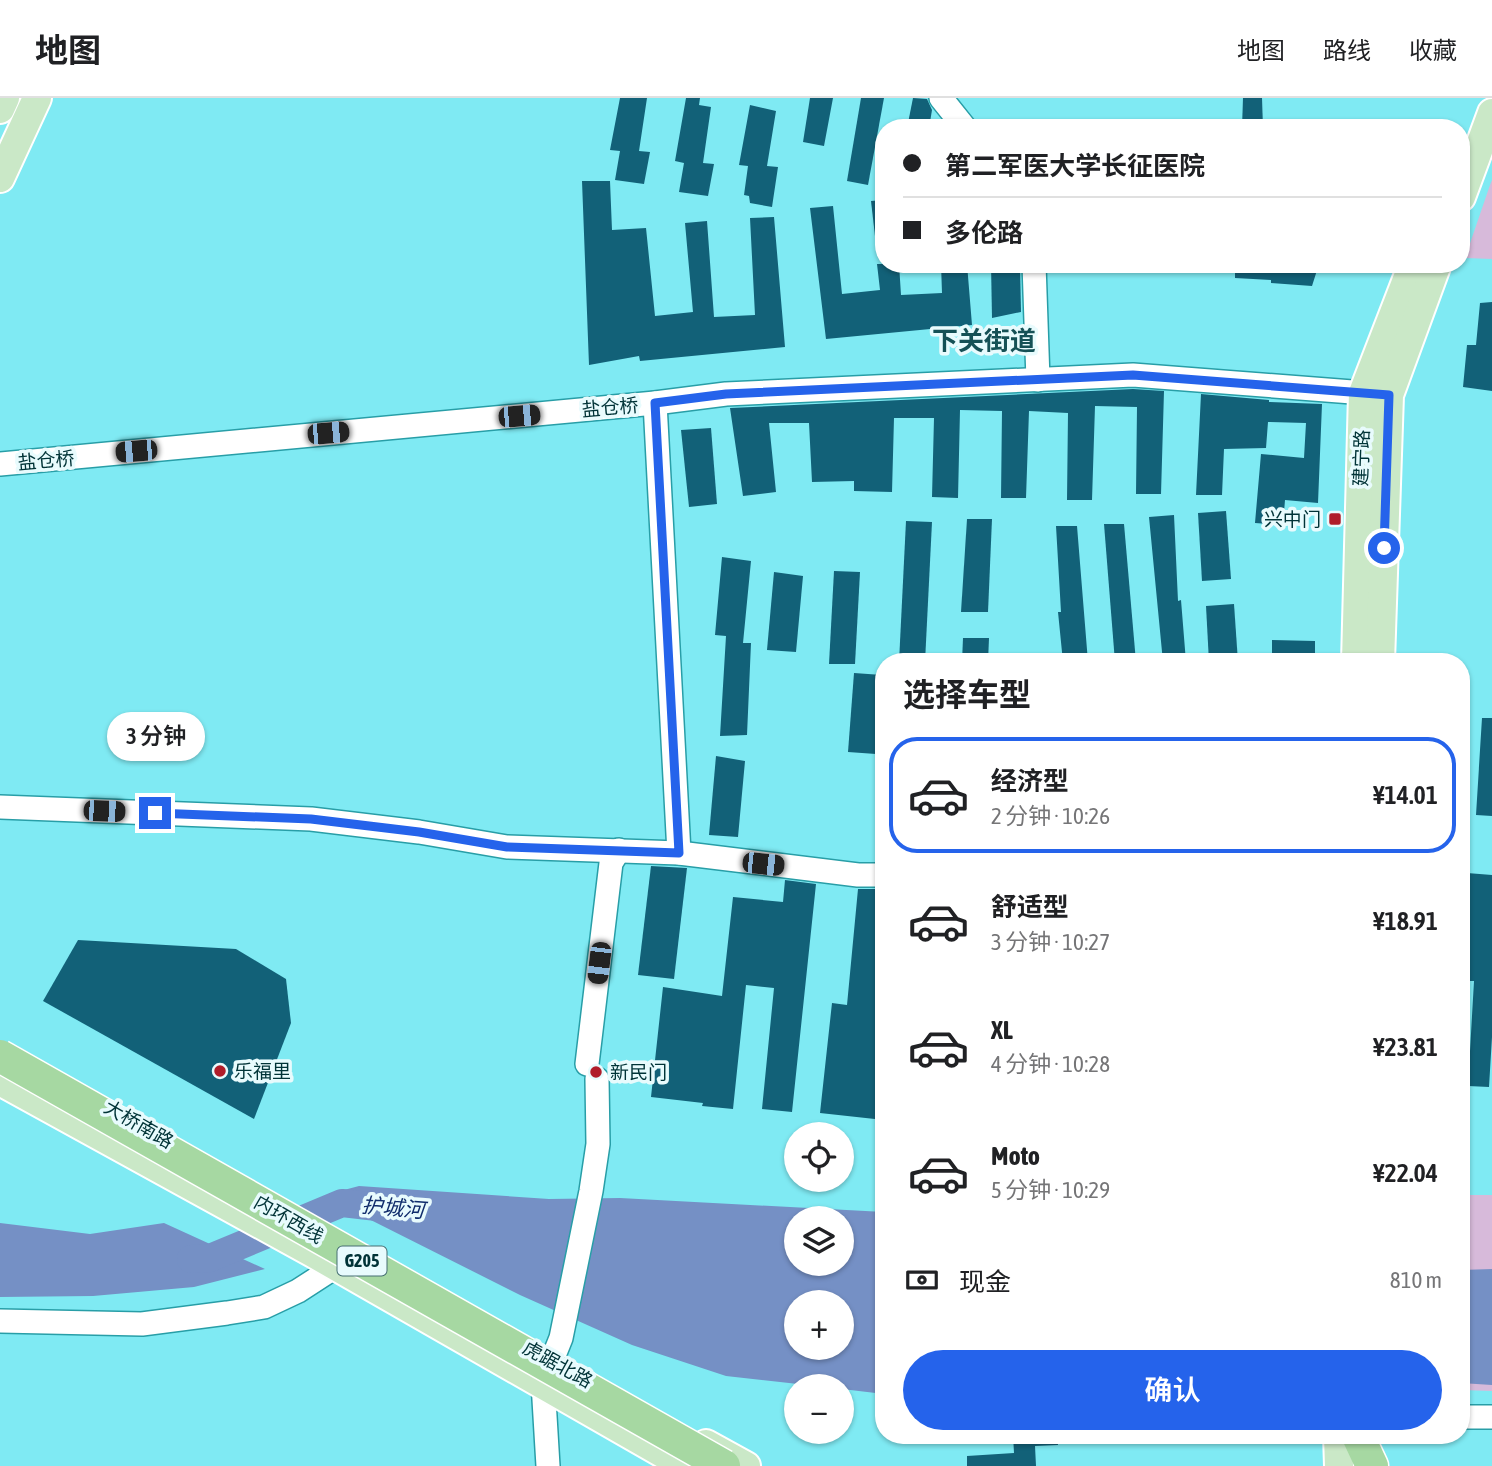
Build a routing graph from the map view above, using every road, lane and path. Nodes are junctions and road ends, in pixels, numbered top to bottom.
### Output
1 (5, 98) edge
2 (37, 98) edge
3 (941, 98) edge
4 (1477, 98) edge
5 (0, 108) edge
6 (1492, 113) edge
7 (958, 119) edge
8 (1469, 119) edge
9 (1470, 173) edge
10 (0, 178) edge
11 (1034, 273) edge
12 (1410, 273) edge
13 (1433, 273) edge
14 (1038, 380) junction
15 (1376, 394) junction
16 (655, 403) junction
17 (0, 464) edge
18 (1357, 653) edge
19 (1380, 653) edge
20 (0, 807) edge
21 (619, 850) junction
22 (679, 853) junction
23 (875, 875) edge
24 (0, 1045) edge
25 (0, 1056) edge
26 (0, 1068) edge
27 (0, 1081) edge
28 (372, 1257) joint
29 (324, 1260) junction
30 (0, 1321) edge
31 (547, 1372) junction
32 (1470, 1417) edge
33 (1492, 1417) edge
34 (1352, 1444) edge
35 (1354, 1444) edge
36 (548, 1466) edge
37 (685, 1466) edge
38 (702, 1466) edge
39 (724, 1466) edge
40 (746, 1466) edge
41 (1339, 1466) edge
42 (1372, 1466) edge

1 - 5 main road
2 - 10 main road
3 - 7 street
4 - 8 main road
6 - 9 main road
11 - 14 street
12 - 15 main road, 建宁路
13 - 15 main road, 建宁路
14 - 15 street, 盐仓桥
14 - 16 street, 盐仓桥
15 - 18 main road, 建宁路
15 - 19 main road, 建宁路
16 - 17 street, 盐仓桥
16 - 22 street
20 - 21 street
21 - 22 street
21 - 31 street
22 - 23 street
24 - 28 main road, 大桥南路
25 - 39 highway, 内环西线 / G205, bridge
26 - 38 highway, 内环西线 / G205
27 - 29 main road, 大桥南路
28 - 31 main road, 虎踞北路
29 - 30 street
29 - 31 main road, 大桥南路
31 - 36 street
31 - 37 main road
31 - 40 main road, 虎踞北路
32 - 33 street
34 - 41 main road
35 - 42 highway

